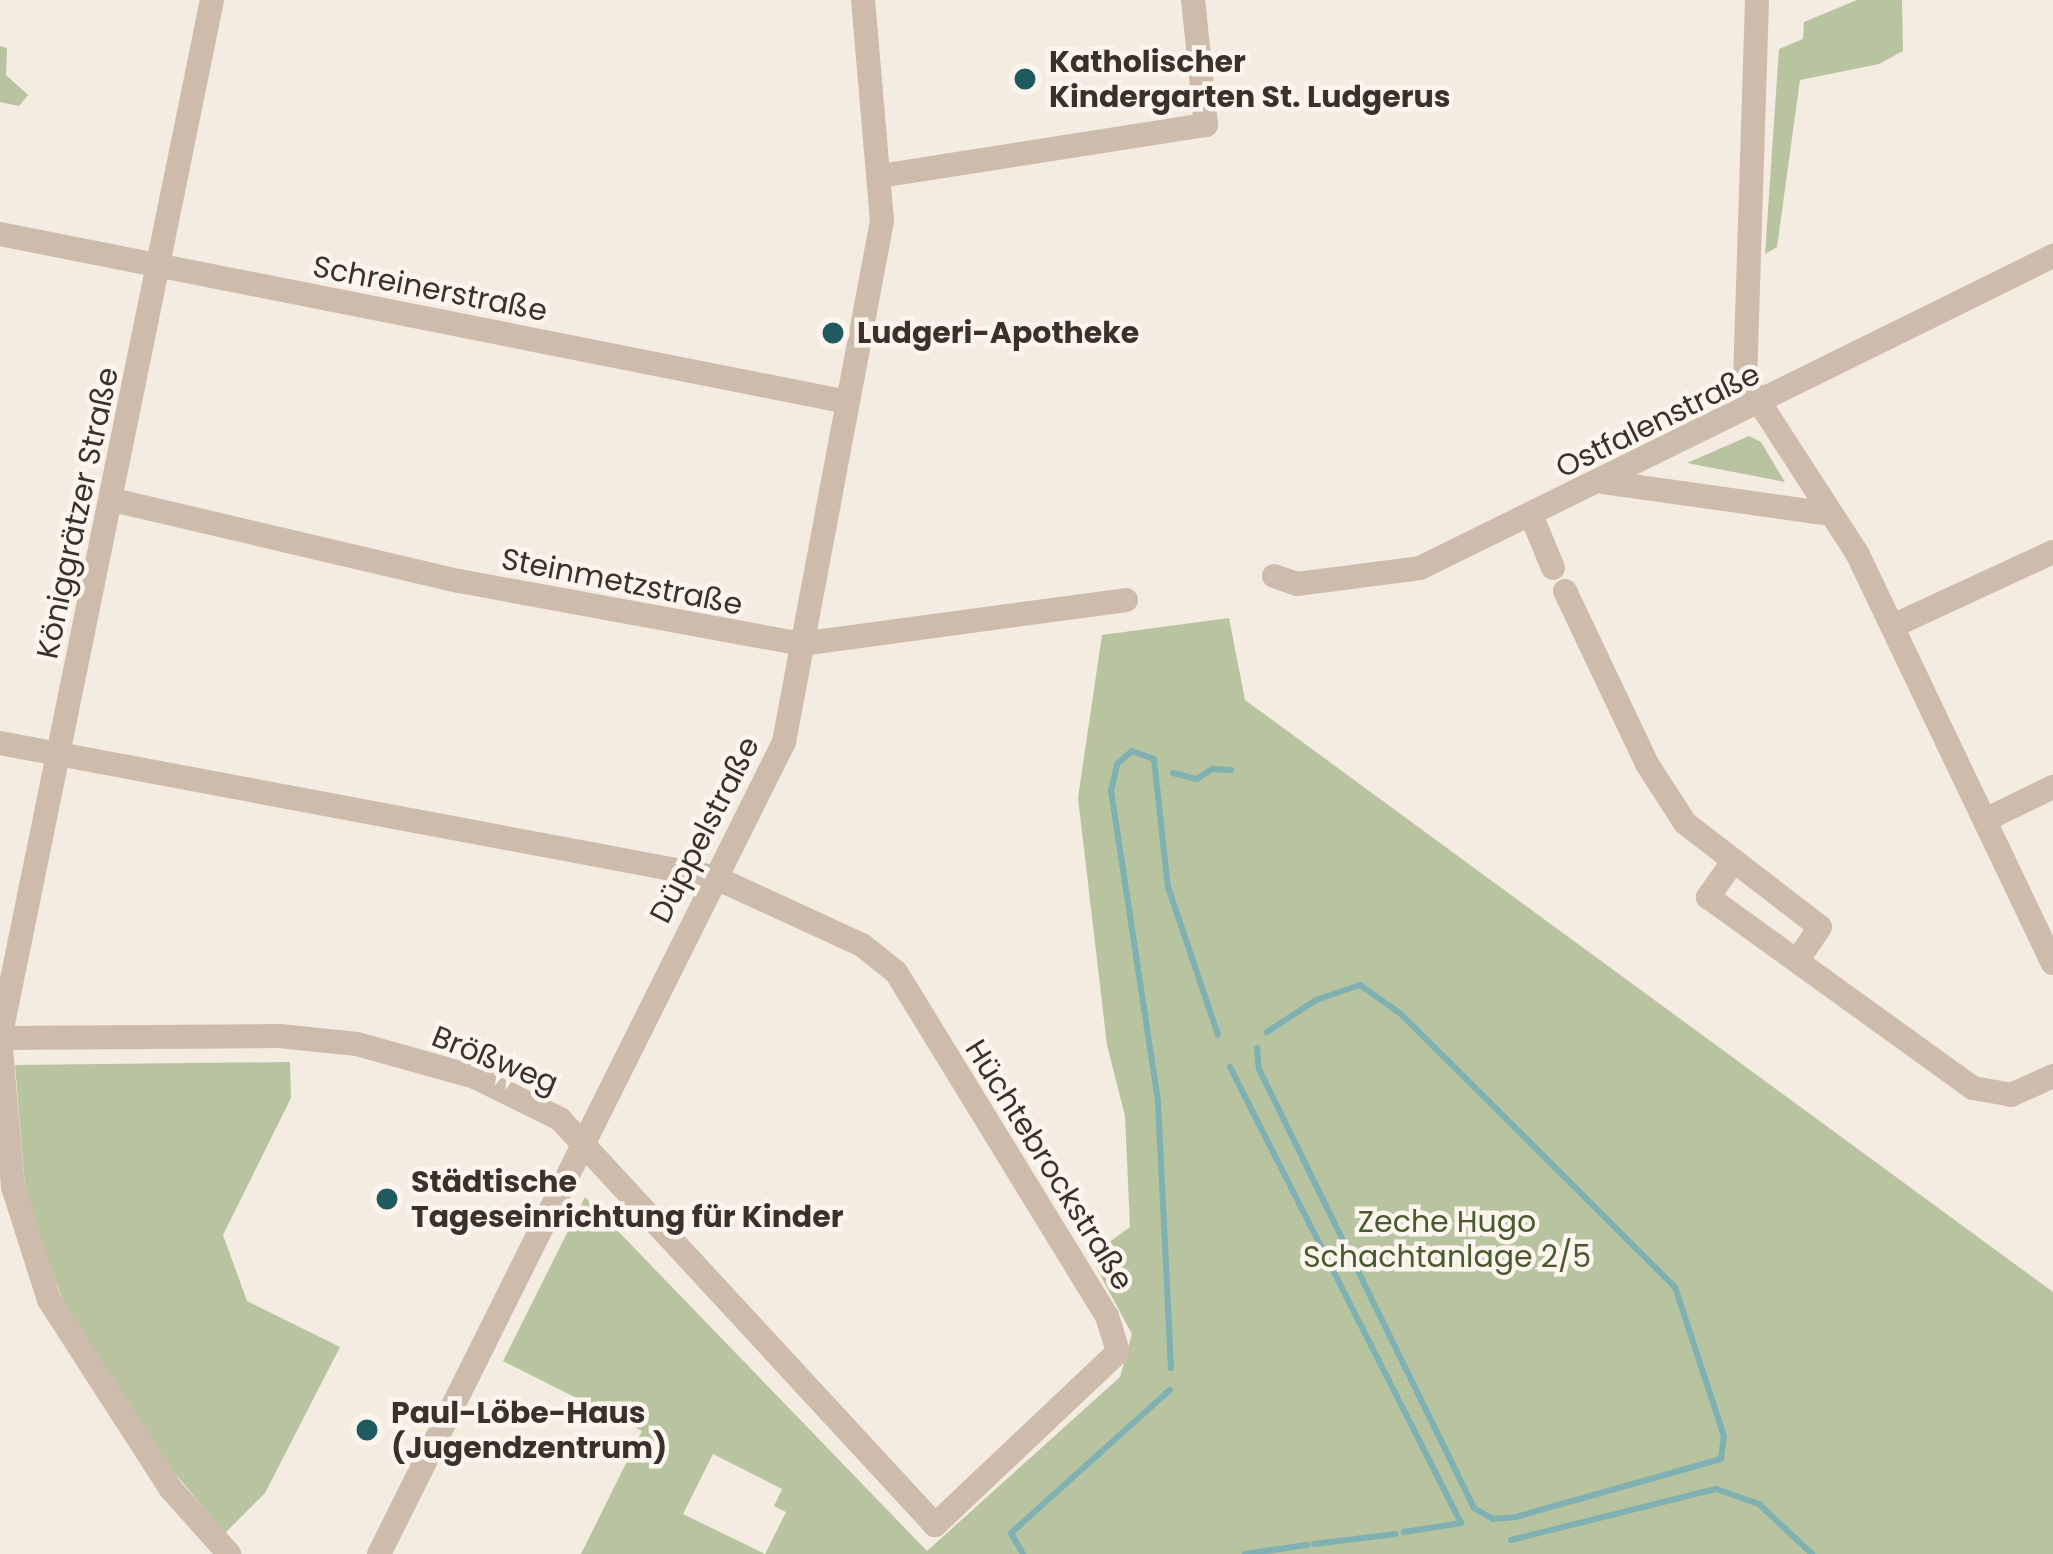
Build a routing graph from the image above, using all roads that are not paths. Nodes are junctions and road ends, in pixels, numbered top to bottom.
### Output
1 (212, 0) edge
2 (863, 0) edge
3 (1193, 0) edge
4 (1756, 0) edge
5 (880, 176) junction
6 (0, 234) edge
7 (2053, 256) edge
8 (159, 265) junction
9 (848, 402) junction
10 (1759, 404) junction
11 (1603, 482) junction
12 (113, 500) junction
13 (1831, 514) junction
14 (1532, 517) junction
15 (2053, 552) edge
16 (1553, 568) dead end
17 (1274, 576) dead end
18 (1565, 592) dead end
19 (1126, 600) dead end
20 (1895, 625) junction
21 (801, 644) junction
22 (0, 742) edge
23 (60, 754) junction
24 (2053, 788) edge
25 (1987, 819) junction
26 (1732, 863) junction
27 (714, 877) junction
28 (1797, 962) junction
29 (2053, 964) edge
30 (0, 1038) edge
31 (2053, 1076) edge
32 (586, 1142) junction
33 (935, 1526) joint
34 (229, 1554) edge
35 (379, 1554) edge

1 - 8 street, Königgrätzer Straße
2 - 5 street, Düppelstraße
3 - 5 street
4 - 10 street
5 - 9 street, Düppelstraße
6 - 8 street, Schreinerstraße
7 - 10 street, Ostfalenstraße
8 - 9 street, Schreinerstraße
8 - 12 street, Königgrätzer Straße
9 - 21 street, Düppelstraße
10 - 11 street, Ostfalenstraße
10 - 13 street
11 - 13 street
11 - 14 street, Ostfalenstraße
12 - 21 street, Steinmetzstraße
12 - 23 street, Königgrätzer Straße
13 - 20 street
14 - 16 street
14 - 17 street, Ostfalenstraße
15 - 20 street
18 - 26 street
19 - 21 street, Steinmetzstraße
20 - 25 street
21 - 27 street, Düppelstraße
22 - 23 street
23 - 27 street
23 - 30 street, Königgrätzer Straße
24 - 25 street
25 - 29 street
26 - 28 street
26 - 28 street
27 - 32 street, Düppelstraße
27 - 33 street, Hüchtebrockstraße
28 - 31 street
30 - 32 street, Brößweg
30 - 34 street, Königgrätzer Straße
32 - 33 street, Brößweg
32 - 35 street, Düppelstraße

